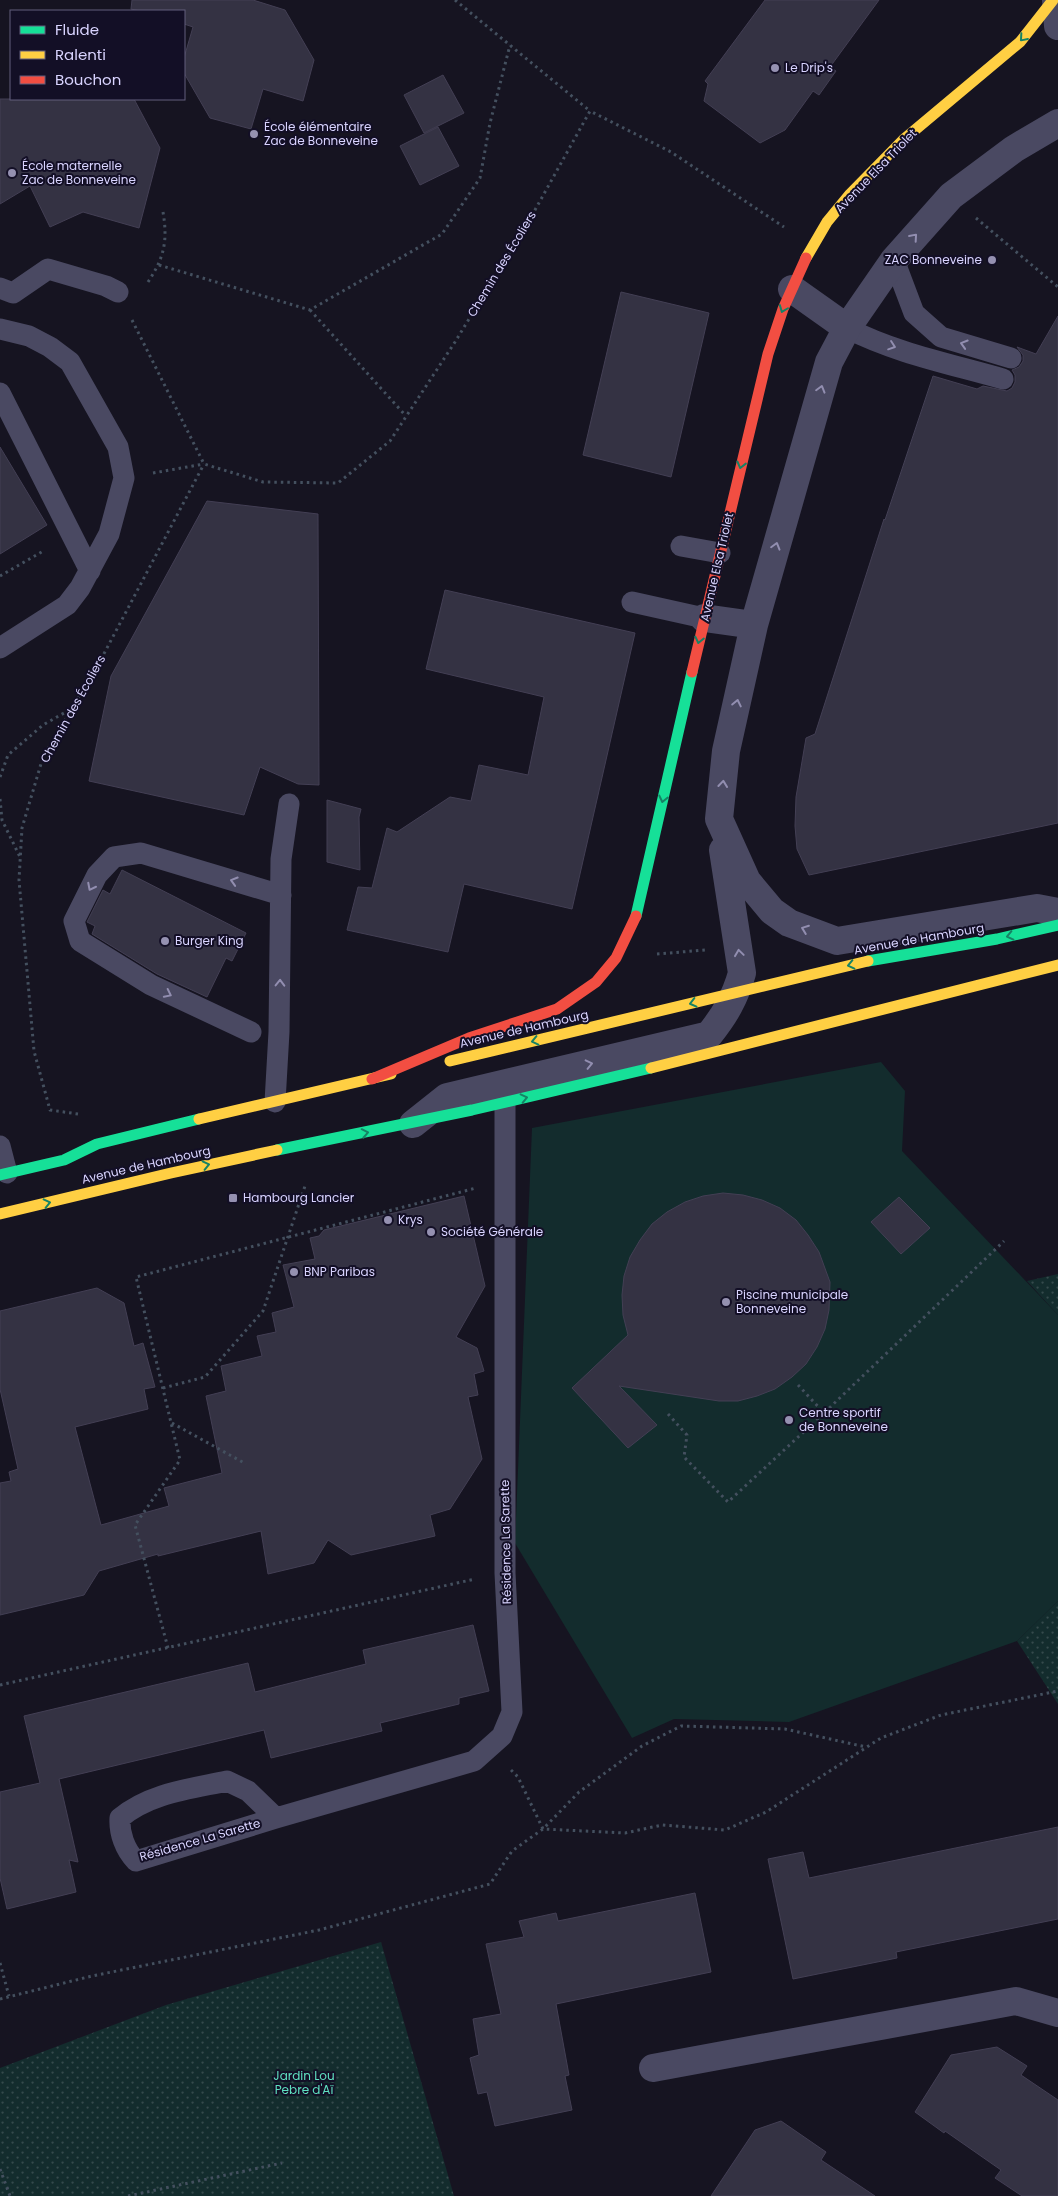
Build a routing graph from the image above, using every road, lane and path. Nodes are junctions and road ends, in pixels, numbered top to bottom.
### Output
1 (455, 0) edge
2 (1055, 0) edge
3 (1058, 26) edge
4 (510, 45) junction
5 (590, 111) junction
6 (1058, 123) edge
7 (163, 212) dead end
8 (792, 233) dead end
9 (894, 260) junction
10 (159, 265) junction
11 (0, 288) edge
12 (792, 288) junction
13 (122, 299) junction
14 (310, 310) junction
15 (847, 328) junction
16 (0, 329) edge
17 (1011, 358) dead end
18 (1003, 379) dead end
19 (0, 393) edge
20 (406, 416) junction
21 (204, 464) junction
22 (124, 478) junction
23 (71, 534) junction
24 (681, 546) dead end
25 (720, 553) junction
26 (90, 571) junction
27 (0, 576) edge
28 (632, 602) dead end
29 (704, 618) junction
30 (754, 625) junction
31 (0, 648) edge
32 (73, 708) junction
33 (0, 777) edge
34 (0, 799) edge
35 (289, 804) dead end
36 (719, 819) junction
37 (20, 858) junction
38 (281, 895) junction
39 (1058, 912) edge
40 (1058, 925) edge
41 (738, 946) junction
42 (616, 958) junction
43 (1058, 965) edge
44 (737, 992) junction
45 (251, 1032) dead end
46 (372, 1078) junction
47 (275, 1102) junction
48 (505, 1103) junction
49 (84, 1115) dead end
50 (413, 1124) junction
51 (0, 1146) edge
52 (4, 1174) edge
53 (505, 1181) junction
54 (306, 1183) dead end
55 (0, 1214) edge
56 (288, 1237) junction
57 (1004, 1241) dead end
58 (798, 1386) dead end
59 (163, 1388) junction
60 (824, 1413) junction
61 (668, 1414) dead end
62 (171, 1422) junction
63 (246, 1464) dead end
64 (505, 1573) junction
65 (168, 1648) junction
66 (0, 1685) edge
67 (1058, 1692) edge
68 (866, 1747) junction
69 (490, 1748) junction
70 (276, 1818) junction
71 (543, 1829) junction
72 (0, 1962) edge
73 (9, 1996) junction
74 (0, 1999) edge
75 (1058, 2013) edge
76 (653, 2068) dead end
77 (282, 2164) dead end
78 (0, 2169) edge
79 (10, 2196) edge
80 (128, 2196) edge

1 - 4 path
2 - 3 street
2 -> 12 street, Avenue Elsa Triolet
4 - 5 path
4 - 14 path
5 - 8 path
5 - 20 path, Chemin des Écoliers
9 -> 6 street
7 - 10 path
9 - 15 street
17 -> 9 lane
10 - 13 path
10 - 14 path
11 - 13 lane
12 - 15 street
12 -> 25 street, Avenue Elsa Triolet
13 - 21 path
14 - 20 path
15 -> 18 lane
30 -> 15 street
16 - 22 lane
19 - 23 lane
20 - 21 path, Chemin des Écoliers
21 - 22 path
21 - 32 path, Chemin des Écoliers
22 - 26 lane
23 - 26 lane
23 - 27 path
24 - 25 lane
25 - 29 street, Avenue Elsa Triolet
26 - 31 lane
28 - 29 lane
29 - 30 street
29 -> 42 street, Avenue Elsa Triolet
36 -> 30 street
32 - 33 path
32 - 37 path, Chemin des Écoliers
34 - 37 path
35 - 38 lane
39 -> 36 street
36 - 41 street
37 - 49 path, Chemin des Écoliers
38 -> 45 lane
47 -> 38 lane
40 -> 44 street, Avenue de Hambourg
41 - 42 path
44 -> 41 street
42 - 46 street, Avenue Elsa Triolet
48 -> 43 street, Avenue de Hambourg
44 -> 46 street, Avenue de Hambourg
50 -> 44 street
46 - 47 street, Avenue de Hambourg
47 - 52 street, Avenue de Hambourg
48 - 50 street, Avenue de Hambourg
48 - 53 lane, Résidence La Sarette
55 -> 50 street, Avenue de Hambourg
51 - 52 lane
53 - 56 path
53 - 64 lane, Résidence La Sarette
54 - 56 path
56 - 59 path
56 - 59 path
57 - 60 path
58 - 60 path
59 - 62 path
60 - 61 path
62 - 63 path
62 - 65 path
64 - 65 path
64 - 69 lane, Résidence La Sarette
65 - 66 path
67 - 68 path
68 - 71 path
68 - 71 path
69 - 70 lane, Résidence La Sarette
69 - 71 path
70 - 70 lane, Résidence La Sarette
71 - 73 path
72 - 73 path
73 - 74 path
75 - 76 street
77 - 80 path
78 - 79 path

